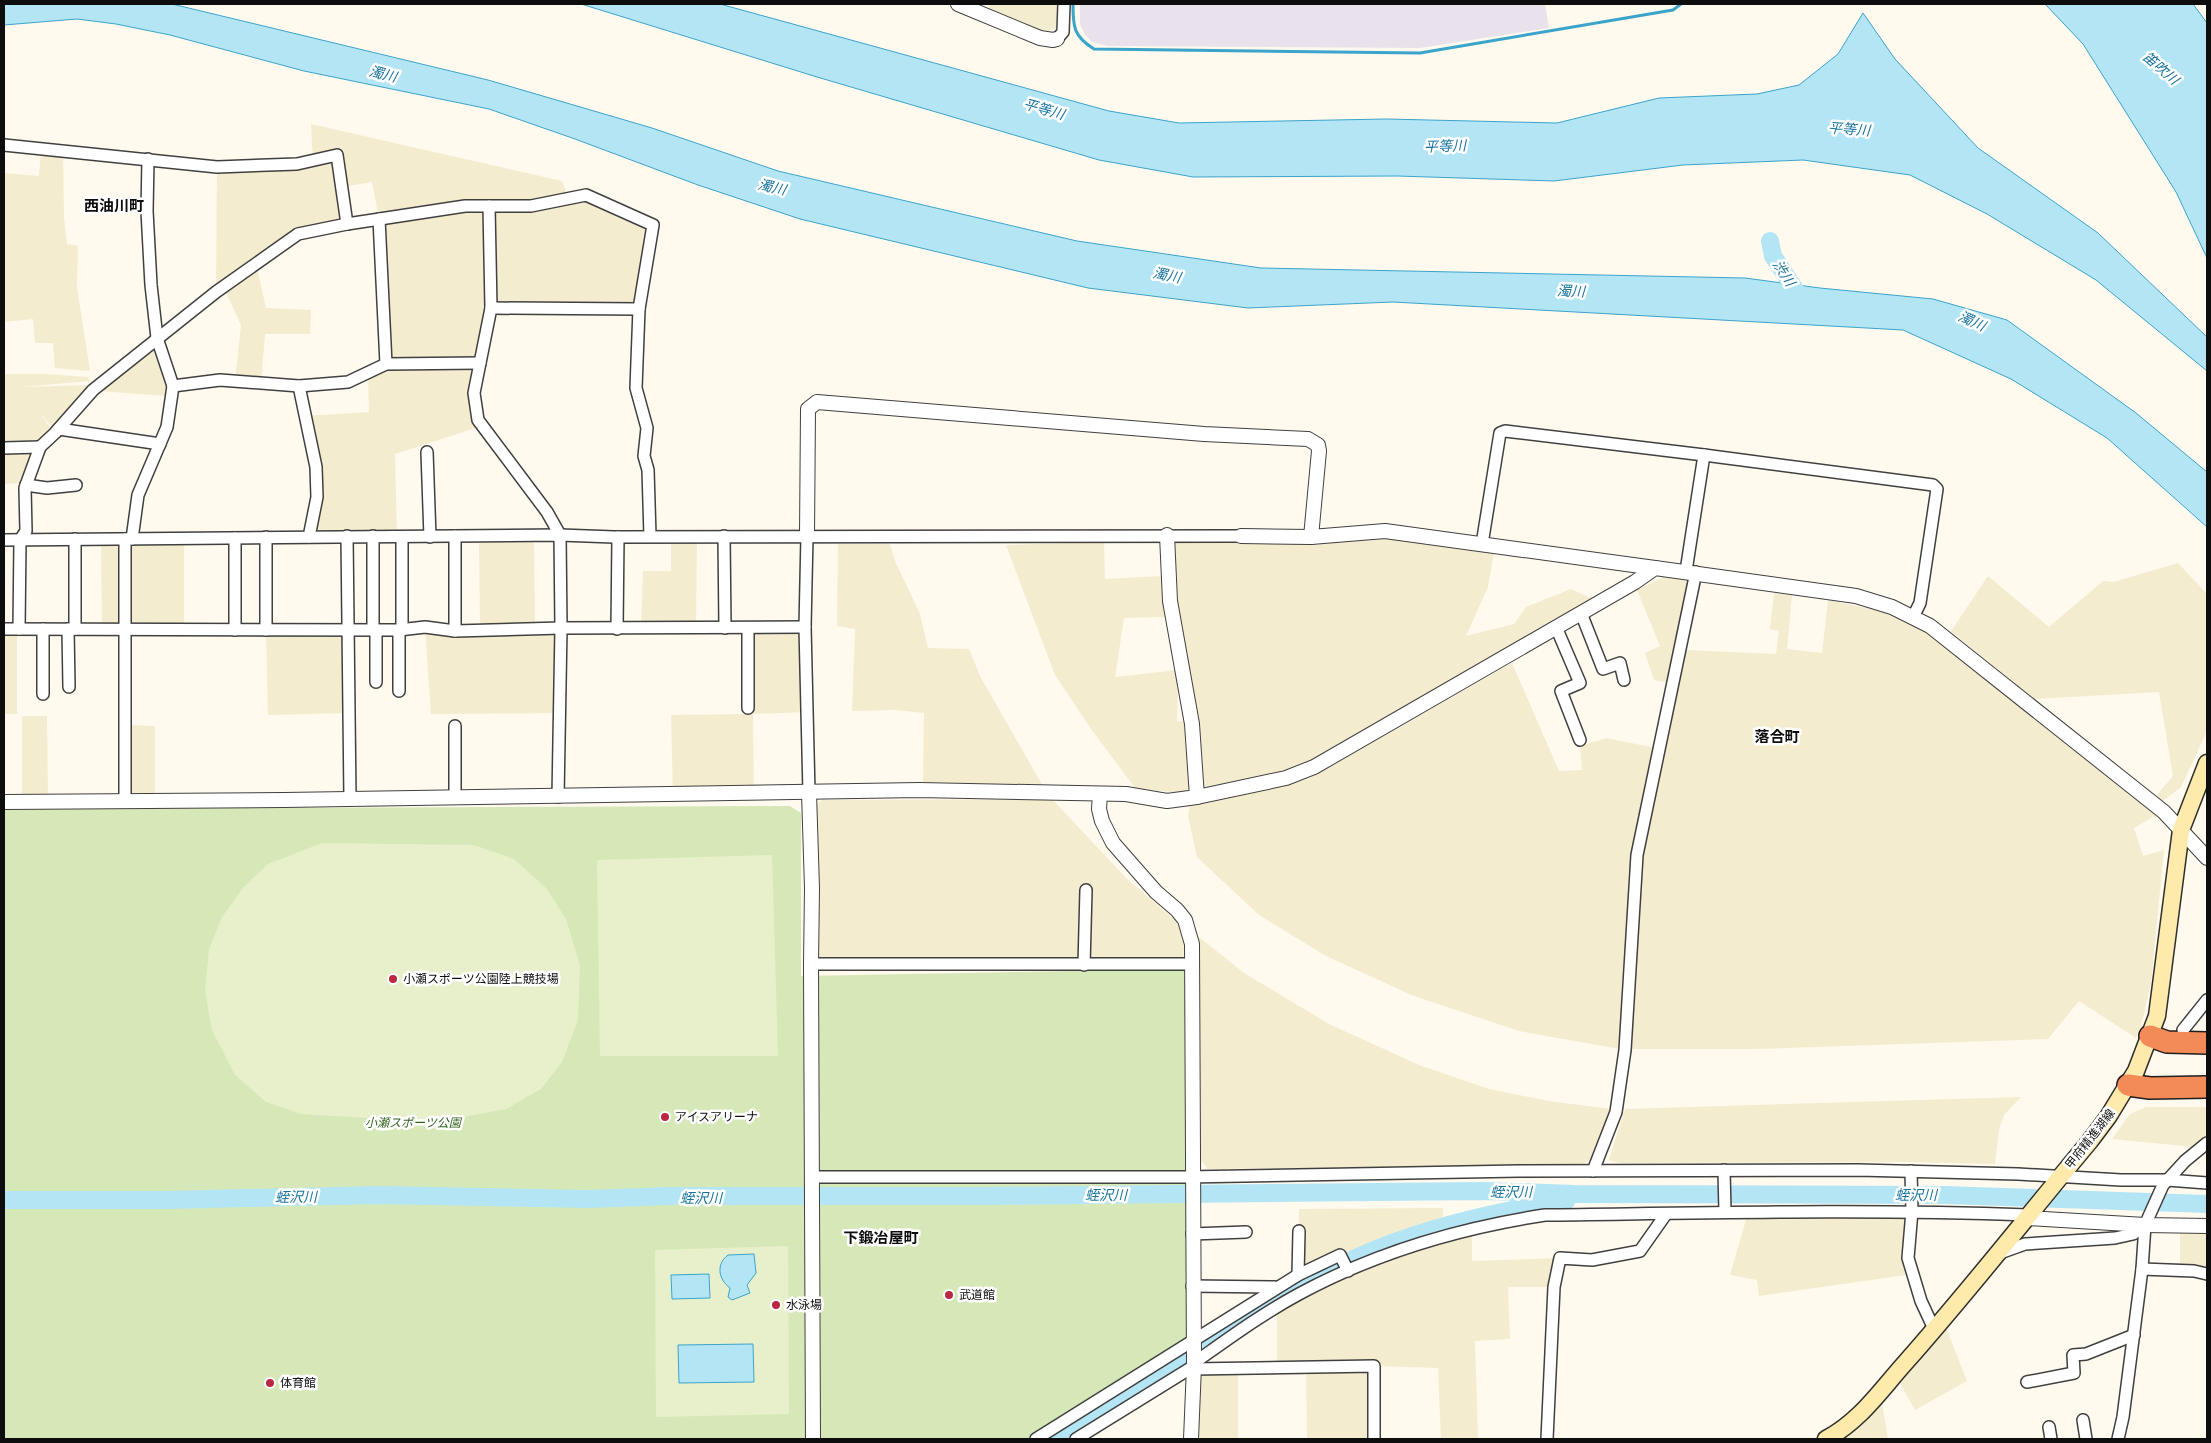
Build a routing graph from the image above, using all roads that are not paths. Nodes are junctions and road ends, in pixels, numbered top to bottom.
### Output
1 (958, 4) edge
2 (1064, 4) edge
3 (1057, 39) joint
4 (4, 145) edge
5 (148, 159) junction
6 (489, 206) junction
7 (380, 219) junction
8 (347, 224) junction
9 (491, 308) junction
10 (639, 309) junction
11 (157, 338) junction
12 (480, 363) junction
13 (386, 364) junction
14 (172, 386) junction
15 (299, 386) junction
16 (59, 429) junction
17 (160, 444) junction
18 (40, 447) junction
19 (4, 448) edge
20 (427, 452) dead end
21 (1704, 455) junction
22 (26, 485) junction
23 (76, 485) dead end
24 (560, 535) junction
25 (1167, 535) junction
26 (309, 536) junction
27 (347, 536) junction
28 (373, 536) junction
29 (402, 536) junction
30 (430, 536) junction
31 (455, 536) junction
32 (650, 536) junction
33 (724, 536) junction
34 (806, 536) junction
35 (1241, 536) joint
36 (266, 537) junction
37 (618, 537) junction
38 (1311, 537) junction
39 (235, 538) junction
40 (75, 539) junction
41 (129, 539) junction
42 (4, 540) edge
43 (20, 540) junction
44 (1482, 544) junction
45 (1655, 568) junction
46 (1691, 571) junction
47 (1581, 613) junction
48 (1913, 617) junction
49 (805, 627) junction
50 (1556, 627) junction
51 (561, 628) junction
52 (725, 628) junction
53 (748, 628) junction
54 (4, 629) edge
55 (19, 629) junction
56 (43, 629) junction
57 (617, 629) junction
58 (72, 630) junction
59 (125, 630) junction
60 (235, 630) junction
61 (266, 630) junction
62 (348, 630) junction
63 (374, 630) junction
64 (401, 630) junction
65 (455, 630) junction
66 (1624, 680) dead end
67 (376, 682) dead end
68 (69, 687) dead end
69 (399, 691) dead end
70 (43, 694) dead end
71 (748, 708) dead end
72 (455, 726) dead end
73 (1580, 740) dead end
74 (2207, 763) edge
75 (809, 793) junction
76 (1100, 794) junction
77 (558, 797) junction
78 (1197, 797) junction
79 (455, 798) junction
80 (350, 800) junction
81 (125, 801) junction
82 (4, 802) edge
83 (2181, 830) junction
84 (2207, 858) edge
85 (1086, 890) dead end
86 (811, 964) junction
87 (1193, 964) junction
88 (1084, 965) junction
89 (2207, 1000) edge
90 (2183, 1030) dead end
91 (2150, 1036) junction
92 (2207, 1043) edge
93 (2128, 1085) junction
94 (2207, 1087) edge
95 (2207, 1143) edge
96 (1593, 1171) junction
97 (1724, 1174) junction
98 (1911, 1174) junction
99 (2059, 1178) junction
100 (1191, 1180) junction
101 (812, 1181) junction
102 (2165, 1183) junction
103 (2207, 1183) edge
104 (1725, 1210) junction
105 (1912, 1210) junction
106 (1666, 1214) junction
107 (2028, 1215) junction
108 (2147, 1222) junction
109 (2207, 1226) edge
110 (1299, 1231) dead end
111 (1246, 1232) dead end
112 (1192, 1234) junction
113 (1996, 1255) junction
114 (2142, 1269) junction
115 (1348, 1270) junction
116 (2207, 1274) edge
117 (1298, 1275) junction
118 (1192, 1286) junction
119 (1277, 1287) junction
120 (1934, 1329) junction
121 (2134, 1336) junction
122 (1193, 1343) junction
123 (1193, 1365) junction
124 (2027, 1382) dead end
125 (2083, 1420) dead end
126 (2049, 1427) dead end
127 (814, 1439) edge
128 (1036, 1439) edge
129 (1076, 1439) edge
130 (1191, 1439) edge
131 (1374, 1439) edge
132 (1547, 1439) edge
133 (1826, 1439) edge
134 (2051, 1439) edge
135 (2086, 1439) edge
136 (2118, 1439) edge

1 - 3 street
2 - 3 street
4 - 5 street
5 - 8 street
5 - 11 street
6 - 7 street
6 - 9 street
6 - 10 street
7 - 8 street
7 - 13 street
8 - 11 street
9 - 10 street
9 - 12 street
10 - 32 street
11 - 14 street
11 - 16 street
12 - 13 street
12 - 24 street
13 - 15 street
14 - 15 street
14 - 17 street
15 - 26 street
16 - 17 street
16 - 18 street
17 - 41 street
18 - 19 street
18 - 22 street
20 - 30 street
21 - 44 street
21 - 46 street
21 - 48 street
22 - 23 street
22 - 43 street
24 - 31 street
24 - 37 street
24 - 51 street
25 - 34 street
25 - 35 street
25 - 78 street
26 - 27 street
26 - 36 street
27 - 28 street
27 - 62 street
28 - 29 street
28 - 63 street
29 - 30 street
29 - 64 street
30 - 31 street
31 - 65 street
32 - 33 street
32 - 37 street
33 - 34 street
33 - 52 street
34 - 38 street
34 - 49 street
35 - 38 street
36 - 39 street
36 - 61 street
37 - 57 street
38 - 44 street
39 - 41 street
39 - 60 street
40 - 41 street
40 - 43 street
40 - 58 street
41 - 59 street
42 - 43 street
43 - 55 street
44 - 45 street
45 - 46 street
45 - 47 street
46 - 48 street
46 - 96 street
47 - 50 street
47 - 66 street
48 - 83 street
49 - 53 street
49 - 75 street
50 - 73 street
50 - 78 street
51 - 57 street
51 - 65 street
51 - 77 street
52 - 53 street
52 - 57 street
53 - 71 street
54 - 55 street
55 - 56 street
56 - 58 street
56 - 70 street
58 - 59 street
58 - 68 street
59 - 60 street
59 - 81 street
60 - 61 street
61 - 62 street
62 - 63 street
62 - 80 street
63 - 64 street
63 - 67 street
64 - 65 street
64 - 69 street
72 - 79 street
74 - 83 main road, 甲府精進湖線
75 - 76 street
75 - 77 street
75 - 86 street
76 - 78 street
76 - 87 street
77 - 79 street
79 - 80 street
80 - 81 street
81 - 82 street
83 - 84 street
83 - 91 main road, 甲府精進湖線
85 - 88 street
86 - 88 street
86 - 101 street
87 - 88 street
87 - 100 street
89 - 90 street
91 - 92 highway
91 - 93 main road, 甲府精進湖線
93 - 94 highway
93 - 99 main road, 甲府精進湖線
95 - 102 street
96 - 97 street
96 - 100 street
97 - 98 street
97 - 104 street
98 - 99 street
98 - 105 street
99 - 102 street
99 - 107 main road, 甲府精進湖線
100 - 101 street
100 - 112 street
101 - 127 street
102 - 103 street
102 - 108 street
104 - 105 street
104 - 106 street
105 - 107 street
105 - 120 street
106 - 115 street
106 - 132 street
107 - 108 street
107 - 113 main road, 甲府精進湖線
108 - 109 street
108 - 113 street
108 - 114 street
110 - 117 street
111 - 112 street
112 - 118 street
113 - 120 main road, 甲府精進湖線
114 - 116 street
114 - 121 street
115 - 117 street
115 - 123 street
117 - 119 street
118 - 119 street
118 - 122 street
119 - 122 street
120 - 133 main road, 甲府精進湖線
121 - 124 street
121 - 136 street
122 - 123 street
122 - 128 street
123 - 129 street
123 - 130 street
123 - 131 street
125 - 135 street
126 - 134 street

